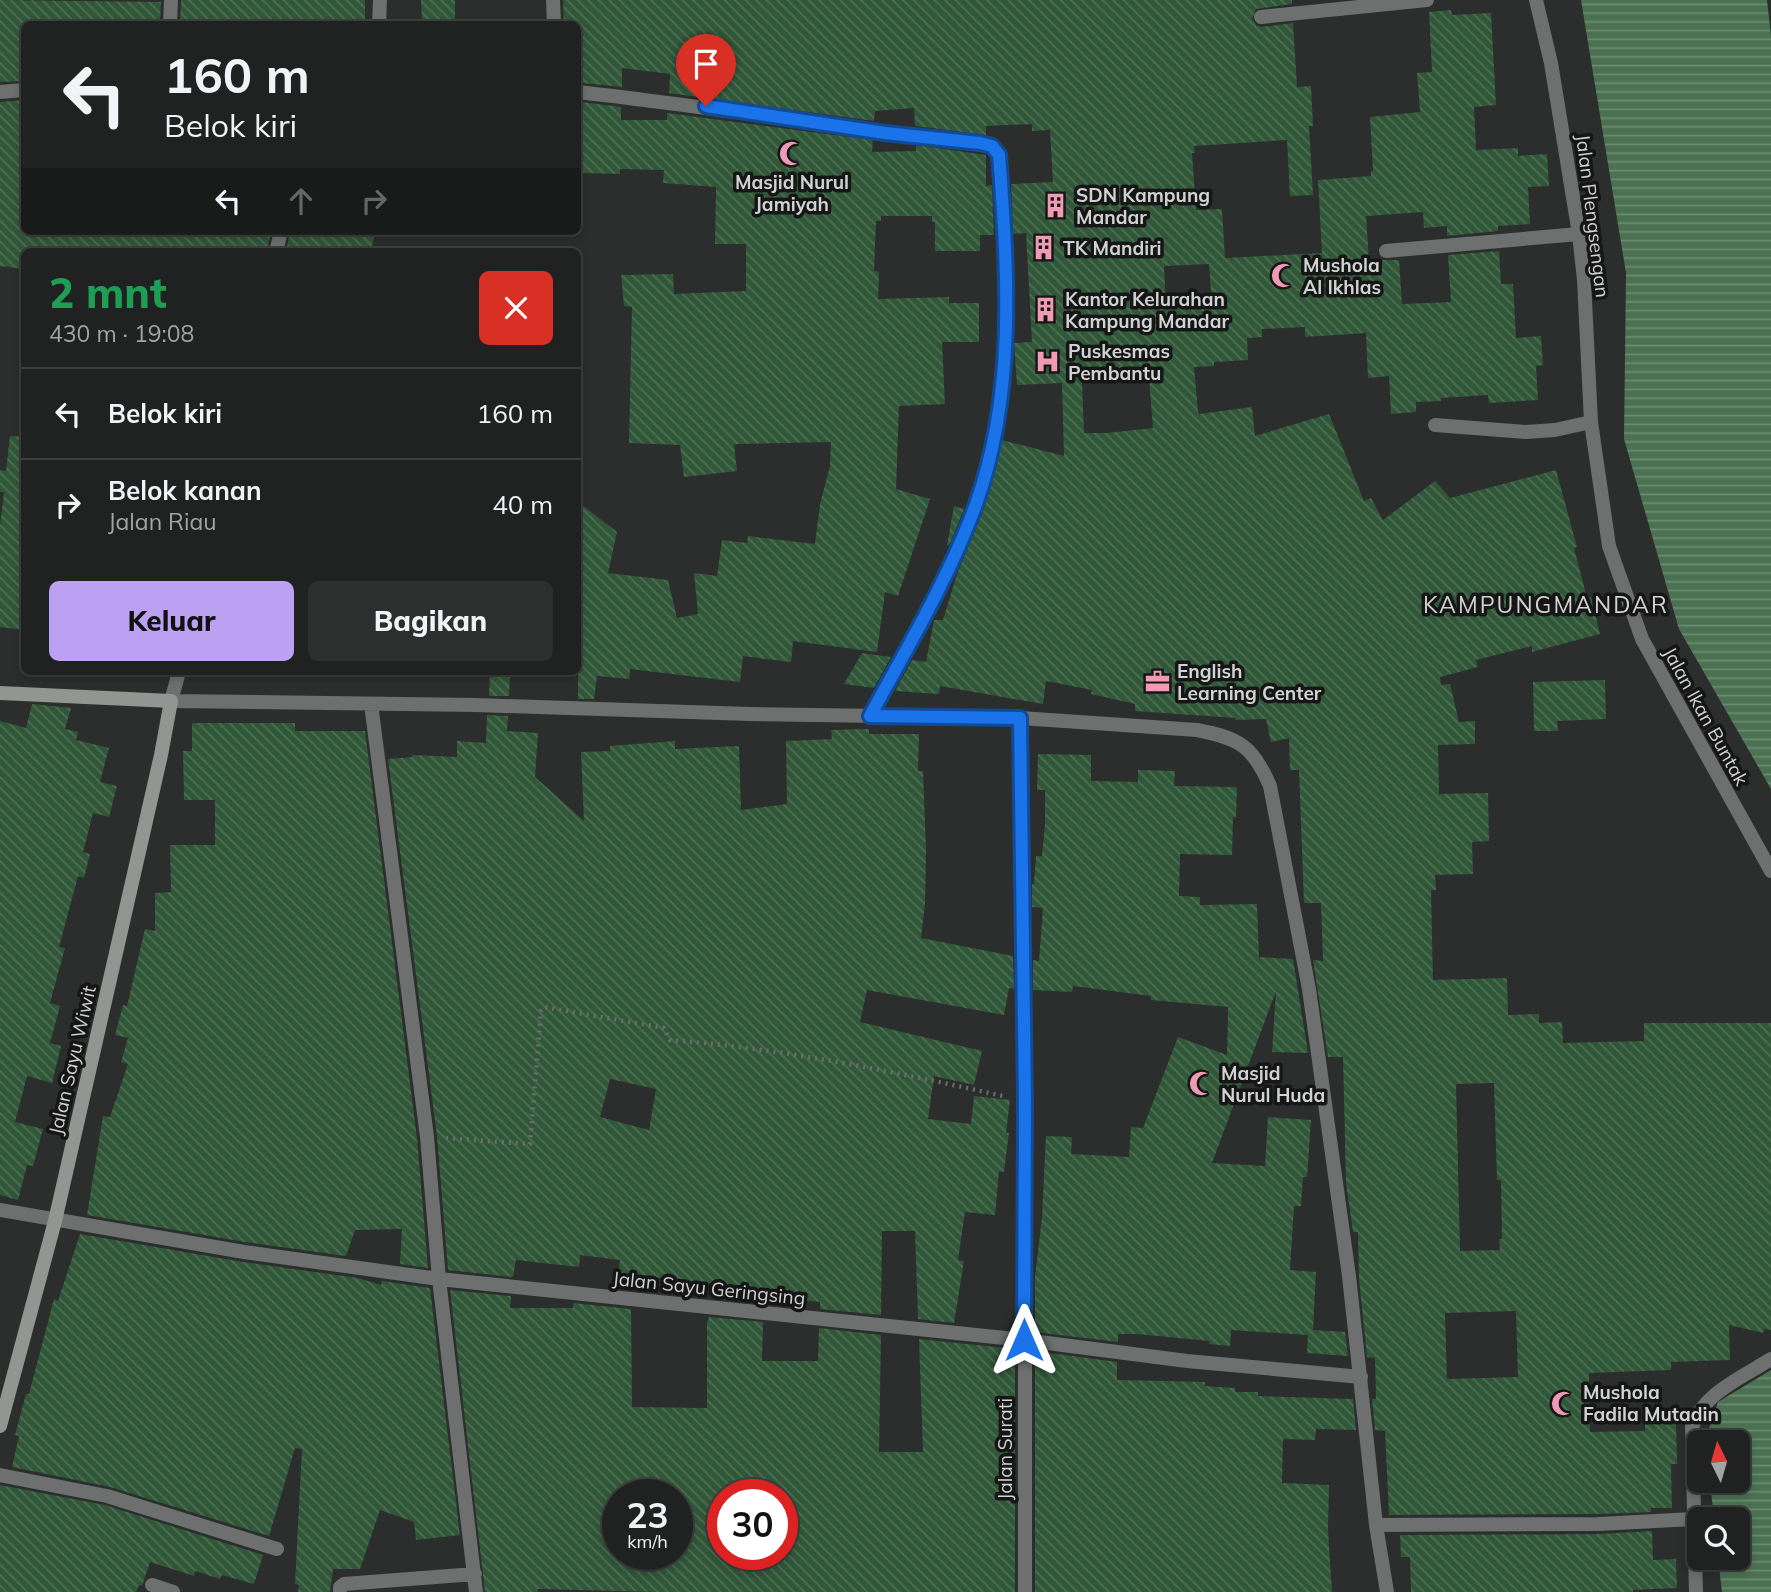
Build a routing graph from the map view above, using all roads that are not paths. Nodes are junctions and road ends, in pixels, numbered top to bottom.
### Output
1 (171, 0) edge
2 (380, 0) edge
3 (553, 0) edge
4 (1427, 0) edge
5 (1536, 0) edge
6 (1261, 17) dead end
7 (170, 21) edge
8 (379, 21) edge
9 (554, 21) edge
10 (21, 90) edge
11 (0, 92) edge
12 (581, 92) edge
13 (1579, 234) junction
14 (1386, 251) dead end
15 (1591, 422) junction
16 (1435, 425) dead end
17 (1594, 440) joint
18 (177, 675) edge
19 (0, 693) edge
20 (171, 701) junction
21 (371, 704) junction
22 (870, 716) junction
23 (1020, 718) junction
24 (1771, 870) edge
25 (0, 1210) edge
26 (55, 1221) junction
27 (439, 1279) junction
28 (1024, 1340) junction
29 (1771, 1359) edge
30 (1361, 1377) junction
31 (0, 1426) edge
32 (0, 1475) edge
33 (1693, 1507) edge
34 (1687, 1519) edge
35 (1376, 1525) junction
36 (277, 1549) dead end
37 (1695, 1570) edge
38 (475, 1574) junction
39 (152, 1586) dead end
40 (173, 1592) edge
41 (340, 1592) edge
42 (476, 1592) edge
43 (1025, 1592) edge
44 (1387, 1592) edge
45 (1696, 1592) edge

1 - 7 street
2 - 8 street
3 - 9 street
4 - 6 street
5 - 13 street, Jalan Plengsengan
10 - 11 street
12 - 22 street
13 - 14 street
13 - 15 street, Jalan Plengsengan
15 - 16 street
15 - 17 street, Jalan Plengsengan
17 - 24 street, Jalan Ikan Buntak
18 - 20 street
19 - 20 main road
20 - 21 street
20 - 26 main road, Jalan Sayu Wiwit
21 - 22 street
21 - 27 street
22 - 23 street
23 - 28 street, Jalan Surati
23 - 30 street
25 - 26 street, Jalan Sayu Geringsing
26 - 27 street, Jalan Sayu Geringsing
26 - 31 main road, Jalan Sayu Wiwit
27 - 28 street, Jalan Sayu Geringsing
27 - 38 street
28 - 30 street, Jalan Sayu Geringsing
28 - 43 street, Jalan Surati
29 - 33 street
30 - 35 street
32 - 36 street
34 - 35 street
35 - 44 street
37 - 45 street
38 - 41 street
38 - 42 street
39 - 40 street

